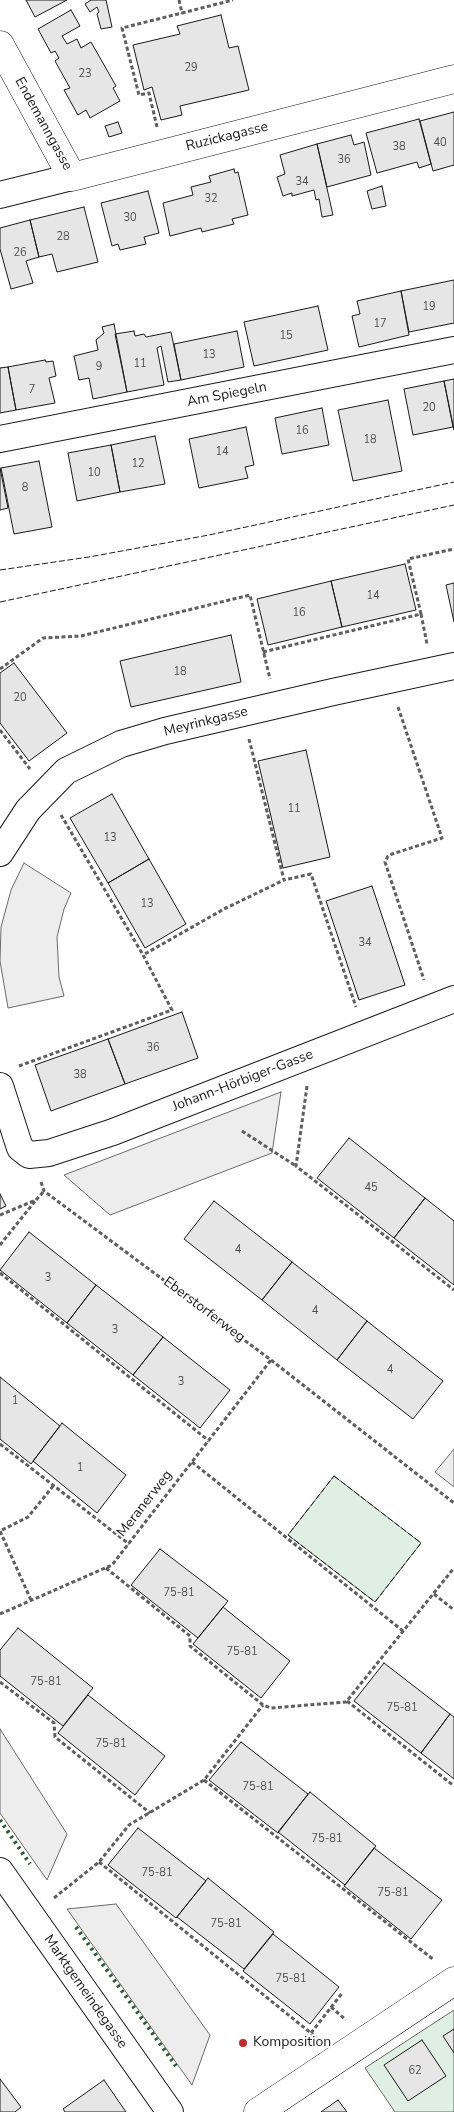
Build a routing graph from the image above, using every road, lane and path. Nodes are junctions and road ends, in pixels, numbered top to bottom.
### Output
1 (179, 0) edge
2 (233, 0) edge
3 (182, 14) junction
4 (0, 45) edge
5 (454, 79) edge
6 (158, 131) dead end
7 (72, 177) junction
8 (0, 195) edge
9 (454, 350) edge
10 (0, 439) edge
11 (454, 549) edge
12 (421, 614) junction
13 (264, 652) junction
14 (0, 669) edge
15 (443, 669) edge
16 (390, 680) junction
17 (276, 705) junction
18 (243, 713) junction
19 (0, 730) edge
20 (47, 791) junction
21 (0, 853) edge
22 (284, 880) junction
23 (143, 955) junction
24 (443, 1003) edge
25 (365, 1033) junction
26 (311, 1054) junction
27 (18, 1067) dead end
28 (0, 1086) edge
29 (242, 1131) dead end
30 (30, 1155) junction
31 (296, 1166) junction
32 (44, 1190) junction
33 (36, 1200) junction
34 (0, 1214) edge
35 (0, 1245) edge
36 (0, 1272) edge
37 (454, 1290) edge
38 (271, 1360) junction
39 (209, 1441) junction
40 (0, 1444) edge
41 (192, 1462) junction
42 (54, 1485) junction
43 (454, 1502) edge
44 (129, 1544) junction
45 (106, 1568) junction
46 (454, 1568) edge
47 (434, 1594) junction
48 (31, 1600) junction
49 (454, 1610) edge
50 (0, 1614) edge
51 (403, 1631) junction
52 (0, 1682) edge
53 (347, 1701) junction
54 (263, 1705) junction
55 (204, 1780) junction
56 (454, 1786) edge
57 (150, 1813) junction
58 (99, 1862) junction
59 (0, 1872) edge
60 (31, 1915) junction
61 (447, 1972) edge
62 (343, 1992) dead end
63 (311, 2033) junction
64 (341, 2056) junction
65 (170, 2112) edge
66 (258, 2112) edge

1 - 3 path
2 - 3 path
3 - 6 path
4 - 7 street, Endemanngasse
5 - 7 street, Ruzickagasse
7 - 8 street, Ruzickagasse
9 - 10 street, Am Spiegeln
11 - 12 path
12 - 13 path
12 - 15 path
13 - 14 path
13 - 17 path
15 - 16 street, Meyrinkgasse
16 - 17 street, Meyrinkgasse
16 - 24 path
17 - 18 street, Meyrinkgasse
18 - 20 street, Meyrinkgasse
18 - 22 path
19 - 20 path
20 - 21 street, Meyrinkgasse
20 - 23 path
22 - 23 path
22 - 25 path
23 - 27 path
24 - 25 street, Johann-Hörbiger-Gasse
25 - 26 street, Johann-Hörbiger-Gasse
26 - 30 street, Johann-Hörbiger-Gasse
26 - 31 path
28 - 30 street
29 - 31 path
30 - 32 path
31 - 37 path
32 - 33 path
32 - 38 path, Eberstorferweg
33 - 34 path
33 - 35 path
36 - 39 path
38 - 39 path, Meranerweg
38 - 43 path, Eberstorferweg
39 - 41 path, Meranerweg
40 - 42 path
41 - 44 path, Meranerweg
41 - 51 path
42 - 44 path
42 - 48 path
44 - 45 path, Meranerweg
45 - 48 path, Meranerweg
45 - 54 path
46 - 47 path
47 - 49 path
47 - 51 path
48 - 50 path, Meranerweg
51 - 53 path
52 - 57 path
53 - 54 path
53 - 56 path
54 - 55 path
55 - 57 path
55 - 61 path
57 - 58 path
58 - 60 path
58 - 63 path
59 - 60 street, Marktgemeindegasse
60 - 65 street, Marktgemeindegasse
61 - 64 street
62 - 63 path
63 - 64 path
64 - 66 street

